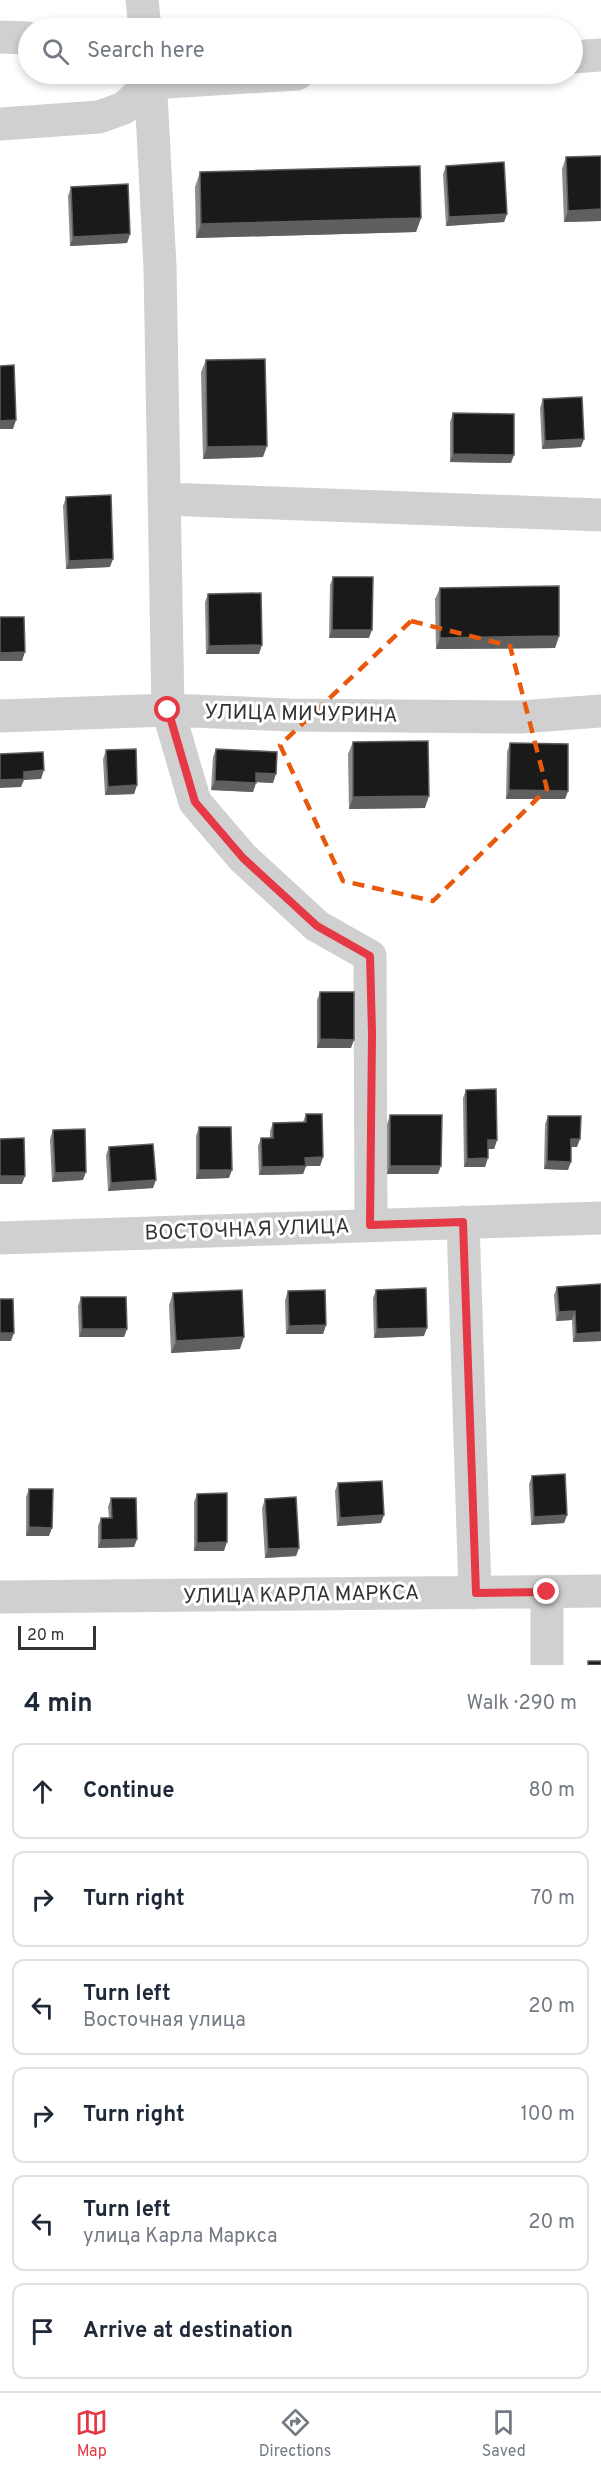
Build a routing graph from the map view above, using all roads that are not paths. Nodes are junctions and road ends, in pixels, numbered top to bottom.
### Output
1 (142, 0) edge
2 (144, 18) edge
3 (0, 37) edge
4 (18, 38) edge
5 (601, 55) edge
6 (583, 56) edge
7 (141, 84) edge
8 (148, 84) edge
9 (0, 124) edge
10 (164, 499) junction
11 (601, 515) edge
12 (168, 710) junction
13 (601, 711) edge
14 (0, 716) edge
15 (601, 1218) edge
16 (463, 1222) junction
17 (370, 1225) junction
18 (0, 1238) edge
19 (601, 1591) edge
20 (547, 1592) junction
21 (476, 1593) junction
22 (0, 1597) edge
23 (547, 1665) edge

1 - 2 street
3 - 4 street
5 - 6 street
7 - 9 street
8 - 10 street
10 - 11 street
10 - 12 street
12 - 13 street, УЛИЦА МИЧУРИНА
12 - 14 street, УЛИЦА МИЧУРИНА
12 - 17 street
15 - 16 street, ВОСТОЧНАЯ УЛИЦА
16 - 17 street, ВОСТОЧНАЯ УЛИЦА
16 - 21 street
17 - 18 street, ВОСТОЧНАЯ УЛИЦА
19 - 20 street, УЛИЦА КАРЛА МАРКСА
20 - 21 street, УЛИЦА КАРЛА МАРКСА
20 - 23 street
21 - 22 street, УЛИЦА КАРЛА МАРКСА

